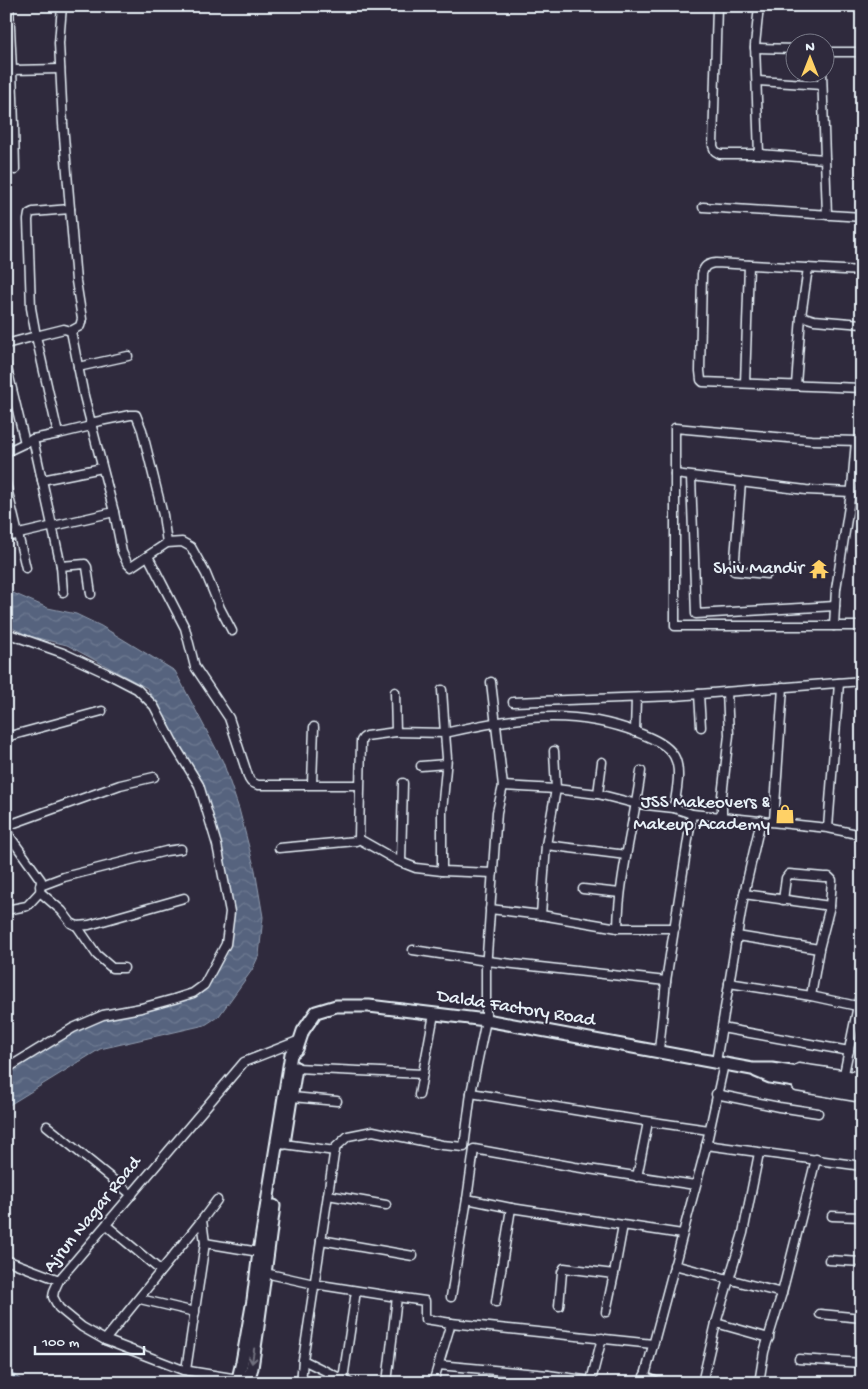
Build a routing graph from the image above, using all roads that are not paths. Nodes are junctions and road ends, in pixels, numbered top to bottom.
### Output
1 (10, 6) edge
2 (62, 6) edge
3 (717, 6) edge
4 (759, 6) edge
5 (755, 48) junction
6 (786, 49) edge
7 (8, 50) edge
8 (836, 52) edge
9 (862, 52) edge
10 (60, 69) junction
11 (12, 70) junction
12 (9, 80) edge
13 (758, 80) junction
14 (822, 84) joint
15 (10, 125) edge
16 (759, 154) junction
17 (825, 159) junction
18 (15, 170) dead end
19 (703, 207) dead end
20 (70, 209) junction
21 (827, 215) junction
22 (862, 217) edge
23 (748, 265) junction
24 (808, 268) junction
25 (862, 271) edge
26 (801, 316) junction
27 (862, 324) edge
28 (71, 330) junction
29 (36, 336) junction
30 (6, 344) edge
31 (128, 356) dead end
32 (6, 364) edge
33 (78, 367) junction
34 (746, 383) junction
35 (796, 385) junction
36 (862, 388) edge
37 (91, 425) junction
38 (58, 434) junction
39 (33, 439) junction
40 (859, 441) edge
41 (25, 443) junction
42 (6, 452) edge
43 (102, 468) junction
44 (675, 474) junction
45 (691, 476) junction
46 (42, 480) junction
47 (741, 482) junction
48 (6, 484) edge
49 (852, 492) junction
50 (114, 512) junction
51 (52, 527) junction
52 (19, 535) junction
53 (6, 537) edge
54 (167, 543) junction
55 (148, 556) junction
56 (61, 566) junction
57 (26, 568) dead end
58 (767, 574) dead end
59 (63, 592) dead end
60 (91, 594) dead end
61 (835, 606) junction
62 (722, 612) junction
63 (723, 626) junction
64 (834, 626) junction
65 (862, 626) edge
66 (232, 631) dead end
67 (6, 633) edge
68 (862, 681) edge
69 (491, 682) dead end
70 (839, 682) junction
71 (783, 687) junction
72 (442, 690) dead end
73 (395, 692) dead end
74 (727, 692) junction
75 (699, 694) junction
76 (636, 698) junction
77 (513, 702) dead end
78 (102, 711) dead end
79 (496, 722) junction
80 (314, 727) dead end
81 (701, 727) dead end
82 (396, 732) junction
83 (635, 732) junction
84 (446, 733) junction
85 (6, 737) edge
86 (554, 751) dead end
87 (602, 762) dead end
88 (446, 764) junction
89 (421, 766) dead end
90 (641, 771) dead end
91 (154, 777) dead end
92 (403, 783) dead end
93 (312, 784) junction
94 (359, 785) junction
95 (503, 786) junction
96 (556, 789) junction
97 (598, 794) junction
98 (637, 804) junction
99 (674, 808) junction
100 (692, 814) junction
101 (722, 816) junction
102 (761, 820) junction
103 (774, 821) junction
104 (6, 826) edge
105 (828, 828) junction
106 (6, 831) edge
107 (862, 835) edge
108 (359, 839) junction
109 (546, 845) junction
110 (278, 848) dead end
111 (181, 849) dead end
112 (626, 856) junction
113 (401, 862) junction
114 (442, 871) junction
115 (492, 873) junction
116 (40, 889) junction
117 (583, 889) dead end
118 (620, 893) junction
119 (744, 894) junction
120 (184, 898) dead end
121 (783, 900) junction
122 (830, 906) junction
123 (490, 909) junction
124 (6, 910) edge
125 (541, 915) junction
126 (78, 926) junction
127 (618, 928) junction
128 (675, 928) junction
129 (737, 936) junction
130 (819, 949) junction
131 (413, 950) dead end
132 (486, 961) junction
133 (124, 968) dead end
134 (666, 981) junction
135 (729, 983) junction
136 (862, 986) edge
137 (810, 996) junction
138 (857, 1006) junction
139 (434, 1014) junction
140 (486, 1020) junction
141 (722, 1028) junction
142 (298, 1044) junction
143 (659, 1050) junction
144 (849, 1051) junction
145 (720, 1063) junction
146 (296, 1068) junction
147 (6, 1070) edge
148 (771, 1073) junction
149 (423, 1074) junction
150 (862, 1077) edge
151 (838, 1080) junction
152 (862, 1083) edge
153 (862, 1092) edge
154 (471, 1093) junction
155 (716, 1094) junction
156 (419, 1095) dead end
157 (292, 1097) junction
158 (862, 1098) edge
159 (337, 1101) dead end
160 (818, 1113) dead end
161 (648, 1122) junction
162 (47, 1126) dead end
163 (709, 1130) junction
164 (284, 1144) junction
165 (706, 1145) junction
166 (464, 1147) junction
167 (474, 1149) junction
168 (335, 1150) junction
169 (759, 1153) junction
170 (816, 1159) junction
171 (862, 1166) edge
172 (637, 1177) junction
173 (695, 1185) junction
174 (132, 1194) junction
175 (328, 1195) junction
176 (467, 1199) junction
177 (217, 1200) dead end
178 (386, 1205) dead end
179 (511, 1208) junction
180 (832, 1216) dead end
181 (862, 1217) edge
182 (202, 1220) junction
183 (106, 1225) junction
184 (623, 1225) junction
185 (682, 1234) junction
186 (321, 1240) junction
187 (204, 1244) junction
188 (259, 1252) junction
189 (413, 1256) dead end
190 (6, 1260) edge
191 (829, 1260) dead end
192 (862, 1262) edge
193 (674, 1265) junction
194 (160, 1270) junction
195 (265, 1273) junction
196 (614, 1274) junction
197 (729, 1279) junction
198 (59, 1280) junction
199 (314, 1284) junction
200 (356, 1291) junction
201 (782, 1293) junction
202 (451, 1296) dead end
203 (398, 1297) junction
204 (140, 1299) junction
205 (496, 1302) dead end
206 (559, 1306) dead end
207 (195, 1312) junction
208 (606, 1312) dead end
209 (820, 1314) dead end
210 (862, 1318) edge
211 (451, 1323) junction
212 (716, 1323) junction
213 (602, 1338) junction
214 (769, 1338) junction
215 (105, 1340) junction
216 (653, 1344) junction
217 (304, 1360) junction
218 (800, 1360) dead end
219 (862, 1363) edge
220 (438, 1364) junction
221 (186, 1370) junction
222 (548, 1379) edge
223 (644, 1380) edge
224 (347, 1381) edge
225 (242, 1382) edge
226 (591, 1382) edge
227 (301, 1383) edge
228 (387, 1383) edge
229 (433, 1383) edge
230 (659, 1383) edge
231 (702, 1383) edge
232 (759, 1383) edge

1 - 7 street
2 - 10 street
3 - 16 street
4 - 5 street
5 - 6 street
5 - 13 street
7 - 11 street
8 - 9 street
10 - 11 street
10 - 20 street
11 - 12 street
12 - 15 street
13 - 14 street
13 - 16 street
14 - 17 street
15 - 18 street
16 - 17 street
17 - 21 street
19 - 21 street
20 - 28 street
20 - 29 street
21 - 22 street
23 - 24 street
23 - 34 street
23 - 34 street
24 - 25 street
24 - 26 street
26 - 27 street
26 - 35 street
28 - 29 street
28 - 33 street
29 - 30 street
29 - 38 street
31 - 33 street
32 - 41 street
33 - 37 street
34 - 35 street
35 - 36 street
37 - 38 street
37 - 43 street
37 - 54 street
38 - 39 street
39 - 41 street
39 - 46 street
40 - 44 street
40 - 49 street
41 - 42 street
43 - 46 street
43 - 50 street
44 - 45 street
44 - 63 street
45 - 47 street
45 - 62 street
46 - 51 street
47 - 49 street
47 - 58 street
48 - 52 street
49 - 61 street
50 - 51 street
50 - 55 street
51 - 52 street
51 - 56 street
52 - 53 street
52 - 57 street
54 - 55 street
54 - 66 street
55 - 93 street
56 - 59 street
56 - 60 street
61 - 62 street
61 - 64 street
62 - 63 street
63 - 64 street
64 - 65 street
67 - 147 street
68 - 70 street
69 - 79 street
70 - 71 street
70 - 105 street
71 - 74 street
71 - 103 street
72 - 84 street
73 - 82 street
74 - 75 street
74 - 101 street
75 - 76 street
75 - 81 street
76 - 77 street
76 - 83 street
78 - 85 street
79 - 83 street
79 - 84 street
79 - 95 street
80 - 93 street
82 - 84 street
82 - 94 street
83 - 99 street
84 - 88 street
86 - 96 street
87 - 97 street
88 - 89 street
88 - 114 street
90 - 98 street
91 - 104 street
92 - 113 street
93 - 94 street
94 - 108 street
95 - 96 street
95 - 115 street
96 - 97 street
96 - 109 street
97 - 98 street
98 - 99 street
98 - 112 street
99 - 100 street
100 - 101 street
100 - 128 street
101 - 102 street
102 - 103 street
102 - 119 street
103 - 105 street
105 - 107 street
106 - 116 street
108 - 110 street
108 - 113 street
109 - 112 street
109 - 125 street
111 - 116 street
112 - 118 street
113 - 114 street
114 - 115 street
115 - 123 street
116 - 124 street
116 - 126 street
117 - 118 street
118 - 127 street
119 - 121 street
119 - 129 street
120 - 126 street
121 - 122 street
121 - 122 street
122 - 130 street
123 - 125 street
123 - 132 street
125 - 127 street
126 - 133 street
127 - 128 street
128 - 134 street
129 - 130 street
129 - 135 street
130 - 137 street
131 - 132 street
132 - 134 street
132 - 140 street
134 - 143 street
135 - 137 street
135 - 141 street
136 - 138 street
137 - 138 street
138 - 144 street
139 - 140 street, Dalda Factory Road
139 - 142 street, Dalda Factory Road
139 - 149 street
140 - 143 street, Dalda Factory Road
140 - 154 street
141 - 144 street
141 - 145 street
142 - 146 street, Dalda Factory Road
142 - 174 street, Ajrun Nagar Road
142 - 188 street, Dalda Factory Road
143 - 145 street, Dalda Factory Road
144 - 151 street
145 - 148 street, Dalda Factory Road
145 - 155 street
146 - 149 street
146 - 157 street, Dalda Factory Road
148 - 151 street, Dalda Factory Road
148 - 151 street
148 - 158 street
149 - 156 street
150 - 151 street
151 - 152 street, Dalda Factory Road
151 - 153 street, Dalda Factory Road
154 - 161 street
154 - 166 street
155 - 160 street
155 - 163 street
157 - 159 street
157 - 164 street, Dalda Factory Road
161 - 163 street
161 - 172 street
162 - 174 street
163 - 165 street
164 - 168 street
164 - 195 street, Dalda Factory Road
165 - 169 street
165 - 173 street
166 - 167 street
166 - 168 street
167 - 172 street
167 - 176 street
168 - 175 street
169 - 170 street
169 - 197 street
170 - 171 street
170 - 201 street
172 - 173 street
173 - 185 street
174 - 183 street, Ajrun Nagar Road
175 - 178 street
175 - 186 street
176 - 179 street
176 - 202 street
177 - 182 street
179 - 184 street
179 - 205 street
180 - 181 street
182 - 187 street
182 - 194 street
183 - 194 street
183 - 198 street, Ajrun Nagar Road
184 - 185 street
184 - 196 street
185 - 193 street
186 - 189 street
186 - 199 street
187 - 188 street
187 - 207 street
188 - 225 street, Dalda Factory Road
190 - 198 street
191 - 192 street
193 - 197 street
193 - 216 street
194 - 204 street
195 - 199 street
195 -> 225 street, Dalda Factory Road
196 - 206 street
196 - 208 street
197 - 201 street
197 - 212 street
198 - 215 street, Ajrun Nagar Road
199 - 200 street
199 - 217 street
200 - 203 street
200 - 224 street
201 - 214 street
203 - 211 street
203 - 228 street
204 - 207 street
204 - 215 street
207 - 221 street
209 - 210 street
211 - 213 street
211 - 220 street
212 - 214 street
212 - 231 street
213 - 216 street
213 - 226 street
214 - 232 street
215 - 221 street, Ajrun Nagar Road
216 - 223 street
217 - 224 street
217 - 227 street
218 - 219 street
220 - 222 street
220 - 229 street
221 - 225 street, Ajrun Nagar Road
222 - 226 street
223 - 230 street

